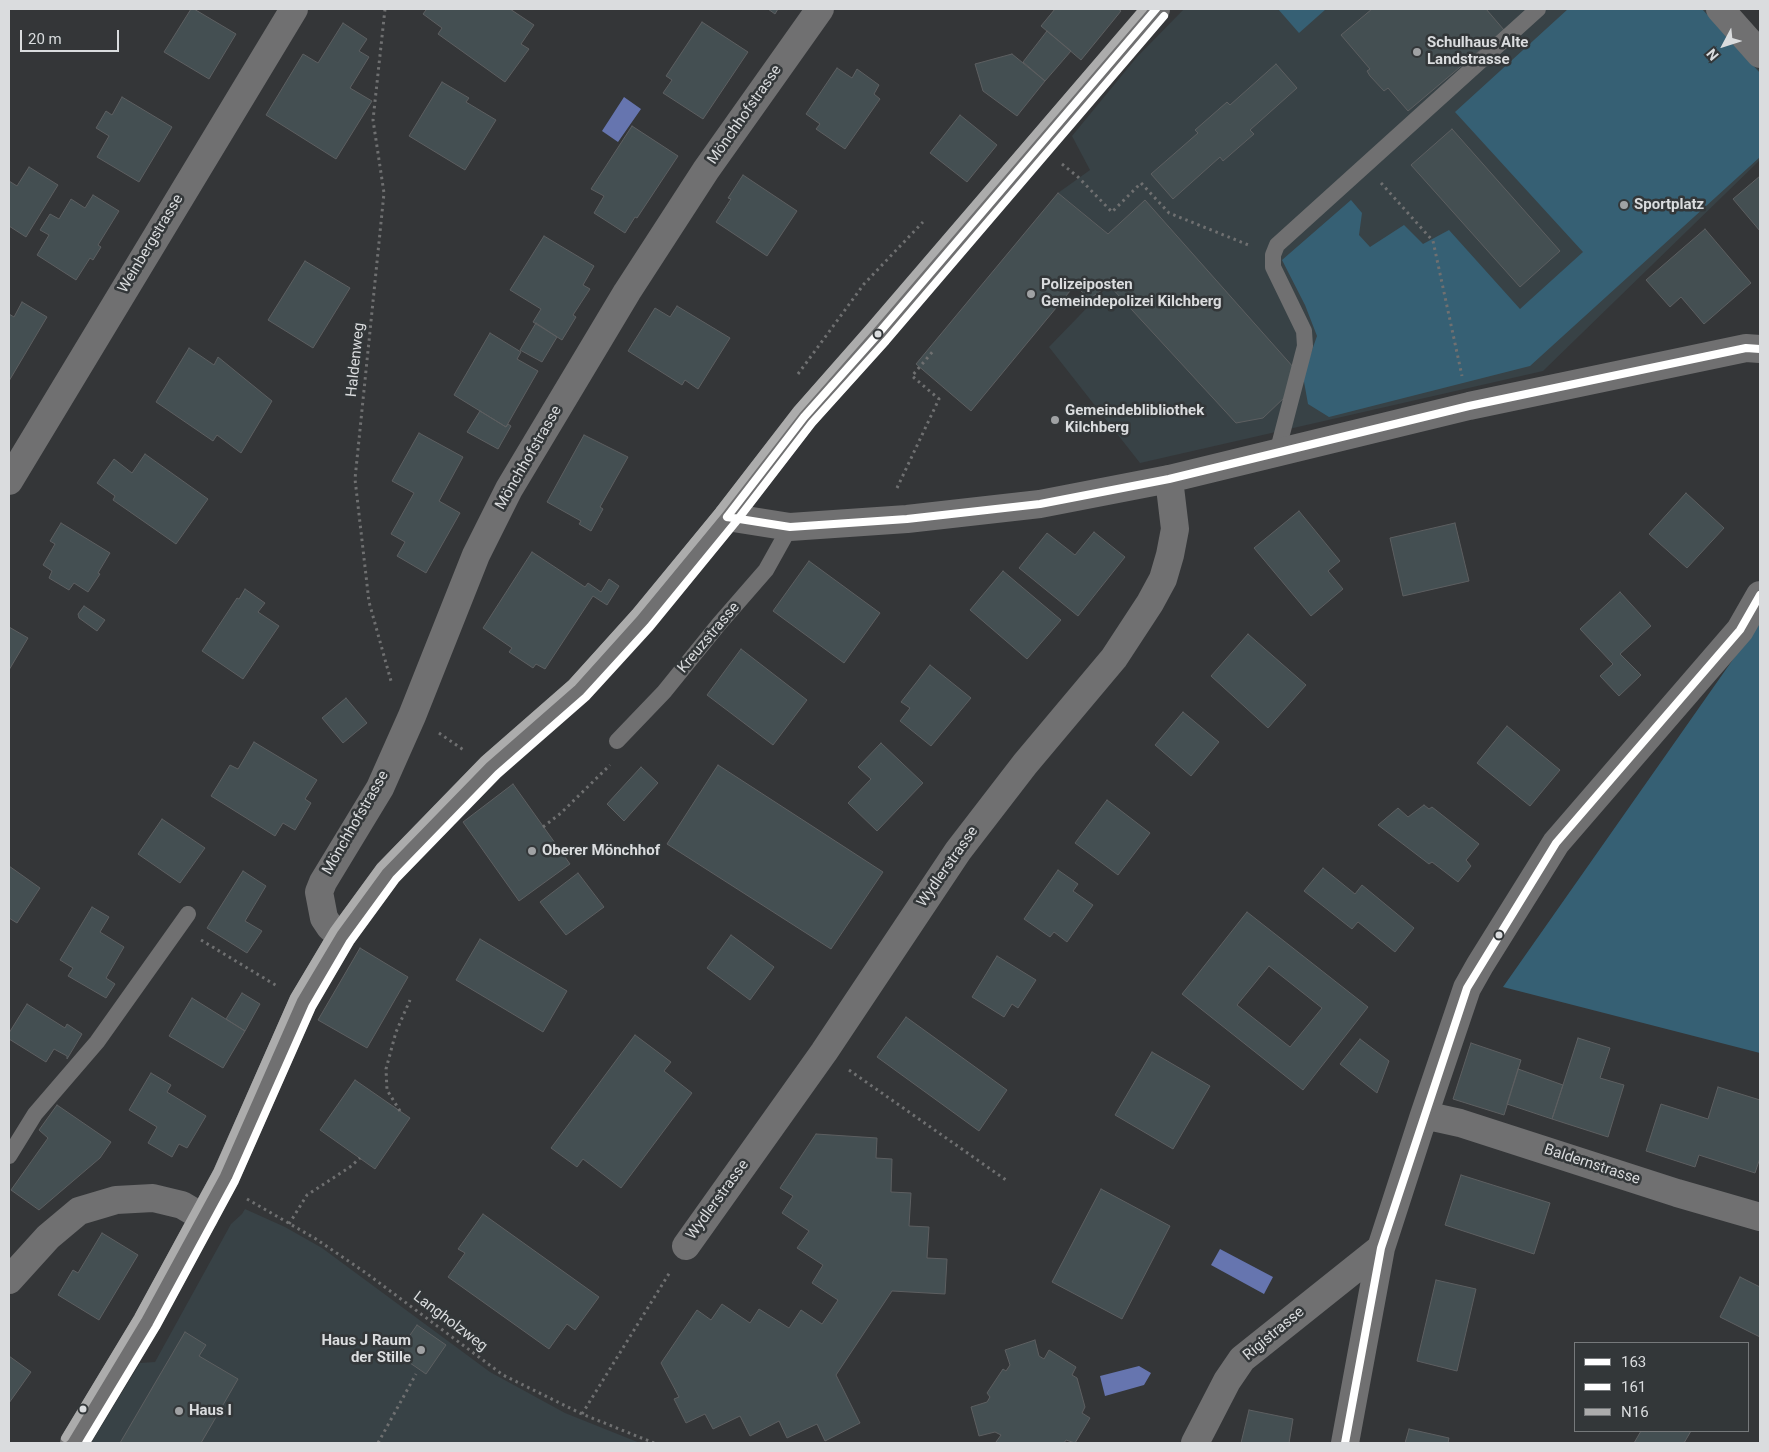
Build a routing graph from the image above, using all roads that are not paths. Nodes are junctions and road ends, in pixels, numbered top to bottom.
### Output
1 (294, 9) edge
2 (820, 9) edge
3 (1156, 9) edge
4 (1538, 9) edge
5 (1720, 9) edge
6 (1760, 54) edge
7 (1760, 349) edge
8 (1278, 453) junction
9 (1169, 479) junction
10 (9, 481) edge
11 (727, 518) junction
12 (790, 527) junction
13 (1760, 595) edge
14 (621, 737) road end
15 (184, 921) road end
16 (342, 936) junction
17 (1424, 1114) junction
18 (9, 1156) edge
19 (1760, 1217) edge
20 (204, 1218) junction
21 (686, 1246) road end
22 (1381, 1248) junction
23 (13, 1268) edge
24 (74, 1443) edge
25 (1195, 1443) edge
26 (1345, 1443) edge

1 - 10 street, Weinbergstrasse
2 - 16 street, Mönchhofstrasse
3 - 11 street
4 - 8 lane
5 - 6 street
7 - 8 street
8 - 9 street
9 - 12 street
9 - 21 street, Wydlerstrasse
11 - 12 street
11 - 16 street
12 - 14 lane, Kreuzstrasse
13 - 17 street
15 - 18 lane
16 - 20 street
17 - 19 street, Baldernstrasse
17 - 22 street
20 - 23 street
20 - 24 street
22 - 25 street, Rigistrasse
22 - 26 street

